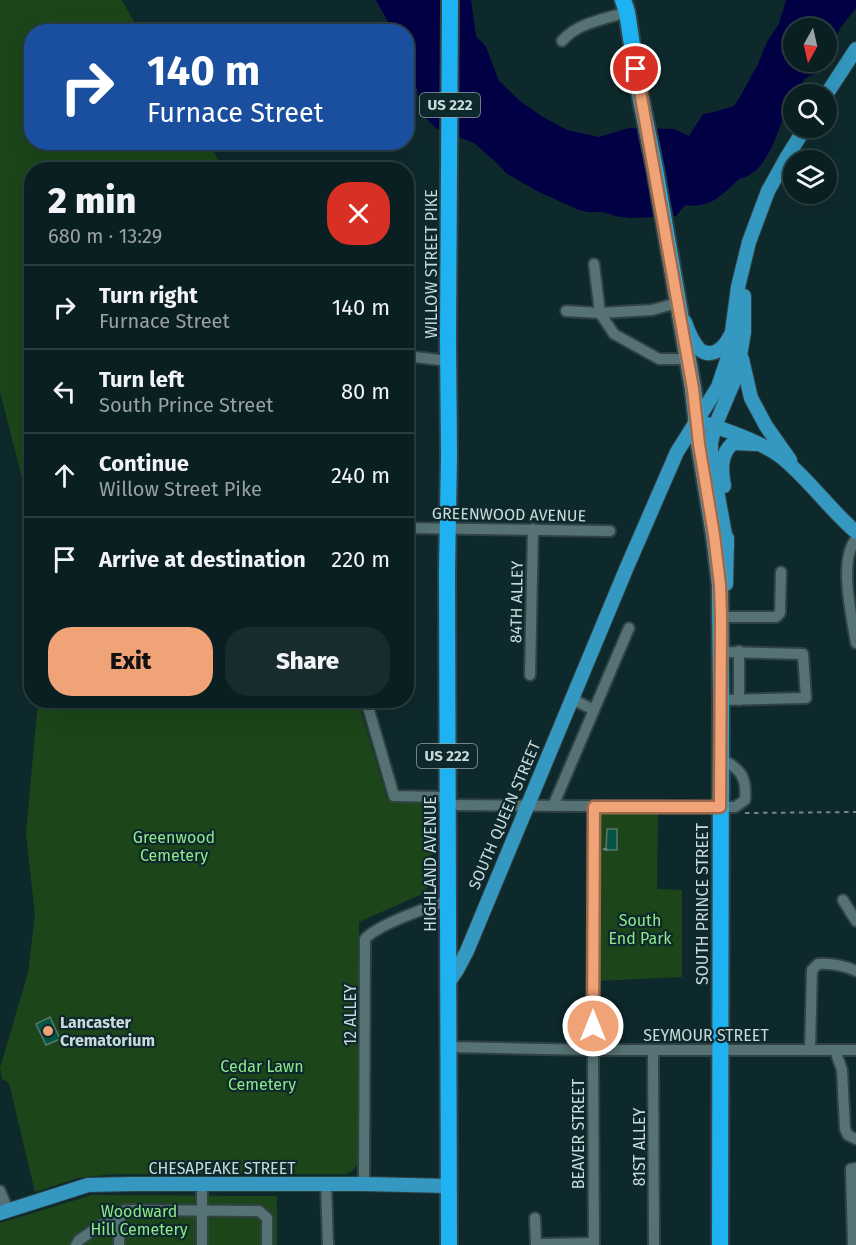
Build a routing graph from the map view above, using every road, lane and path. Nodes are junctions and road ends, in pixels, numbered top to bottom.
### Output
1 (450, 0) edge
2 (625, 6) edge
3 (562, 41) dead end
4 (856, 49) edge
5 (833, 84) edge
6 (799, 138) edge
7 (594, 264) dead end
8 (743, 269) junction
9 (677, 303) junction
10 (566, 311) dead end
11 (600, 313) junction
12 (732, 331) junction
13 (741, 353) junction
14 (414, 357) edge
15 (688, 359) junction
16 (449, 361) junction
17 (697, 420) junction
18 (715, 426) junction
19 (756, 444) junction
20 (799, 474) junction
21 (414, 528) edge
22 (448, 528) junction
23 (533, 529) junction
24 (610, 531) dead end
25 (856, 532) edge
26 (856, 539) edge
27 (727, 545) junction
28 (847, 568) junction
29 (781, 572) dead end
30 (856, 578) edge
31 (721, 617) junction
32 (854, 622) edge
33 (629, 628) dead end
34 (856, 643) edge
35 (739, 651) junction
36 (721, 652) junction
37 (530, 675) dead end
38 (572, 699) junction
39 (721, 700) junction
40 (740, 700) junction
41 (368, 708) edge
42 (594, 710) junction
43 (720, 758) junction
44 (447, 801) junction
45 (528, 806) junction
46 (553, 806) junction
47 (594, 807) junction
48 (720, 807) junction
49 (856, 812) edge
50 (600, 849) dead end
51 (612, 850) dead end
52 (448, 900) junction
53 (843, 900) dead end
54 (856, 921) edge
55 (856, 971) edge
56 (448, 983) junction
57 (449, 1047) junction
58 (719, 1049) junction
59 (593, 1050) junction
60 (653, 1050) junction
61 (810, 1050) junction
62 (835, 1050) junction
63 (856, 1050) edge
64 (852, 1137) edge
65 (856, 1168) edge
66 (202, 1184) junction
67 (326, 1184) junction
68 (364, 1184) junction
69 (448, 1186) junction
70 (0, 1191) edge
71 (4, 1211) edge
72 (202, 1211) junction
73 (120, 1216) junction
74 (535, 1218) dead end
75 (536, 1244) edge
76 (594, 1244) edge
77 (76, 1245) edge
78 (119, 1245) edge
79 (202, 1245) edge
80 (267, 1245) edge
81 (328, 1245) edge
82 (450, 1245) edge
83 (654, 1245) edge
84 (720, 1245) edge
85 (853, 1245) edge

1 - 16 highway, WILLOW STREET PIKE / US 222
2 - 3 street
2 - 9 highway
4 - 5 main road
6 - 8 main road
7 - 11 street
8 - 12 main road, SOUTH QUEEN STREET
8 - 13 main road
9 - 11 street
9 - 12 main road
9 - 15 highway
10 - 11 street
11 - 15 street
12 - 17 main road, SOUTH QUEEN STREET
13 - 18 main road
13 - 20 main road
14 - 16 street
15 - 17 highway
16 - 22 highway, WILLOW STREET PIKE / US 222
17 - 18 main road
17 - 31 highway, SOUTH PRINCE STREET
17 - 38 main road, SOUTH QUEEN STREET
18 - 19 main road
18 - 27 main road
19 - 20 main road
19 - 27 main road
20 - 25 main road
21 - 22 street, GREENWOOD AVENUE
22 - 23 street, GREENWOOD AVENUE
22 - 44 highway, HIGHLAND AVENUE / US 222
23 - 24 street, GREENWOOD AVENUE
23 - 37 street, 84TH ALLEY
26 - 28 street
27 - 31 main road
28 - 30 street
28 - 32 street
29 - 31 street
31 - 36 highway, SOUTH PRINCE STREET
32 - 34 street
33 - 42 street
35 - 36 street
35 - 40 street
35 - 40 street
36 - 39 highway, SOUTH PRINCE STREET
38 - 42 street
38 - 45 main road, SOUTH QUEEN STREET
39 - 40 street
39 - 43 highway, SOUTH PRINCE STREET
41 - 44 street
42 - 46 street
43 - 48 highway, SOUTH PRINCE STREET
43 - 48 street
44 - 45 street
44 - 52 highway, HIGHLAND AVENUE / US 222
45 - 46 street
45 - 56 main road, SOUTH QUEEN STREET
46 - 47 street
47 - 48 street
47 - 59 street, BEAVER STREET
48 - 49 path
48 - 58 highway, SOUTH PRINCE STREET
50 - 51 path
52 - 56 highway, HIGHLAND AVENUE / US 222
52 - 68 street, 12 ALLEY
53 - 54 street
55 - 61 street
56 - 57 highway, US 222
57 - 59 street, SEYMOUR STREET
57 - 69 highway, US 222
58 - 60 street, SEYMOUR STREET
58 - 61 street, SEYMOUR STREET
58 - 84 highway, SOUTH PRINCE STREET
59 - 60 street, SEYMOUR STREET
59 - 76 street, BEAVER STREET
60 - 83 street, 81ST ALLEY
61 - 62 street, SEYMOUR STREET
62 - 63 street, SEYMOUR STREET
62 - 64 street
65 - 85 street
66 - 67 main road, CHESAPEAKE STREET
66 - 71 main road, CHESAPEAKE STREET
66 - 72 street
67 - 68 main road, CHESAPEAKE STREET
67 - 81 street
68 - 69 main road, CHESAPEAKE STREET
69 - 82 highway, US 222
70 - 71 street
72 - 73 street
72 - 79 street
72 - 80 street
73 - 77 street
73 - 78 street
74 - 75 street
75 - 76 street

